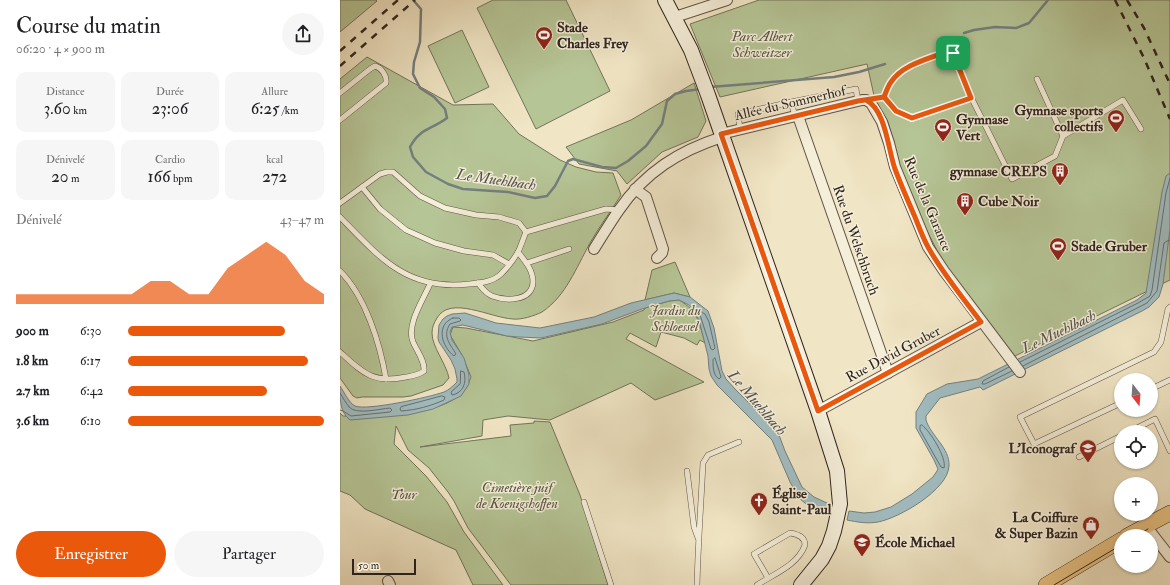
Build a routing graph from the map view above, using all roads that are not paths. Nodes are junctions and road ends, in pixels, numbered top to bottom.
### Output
1 (665, 0) edge
2 (727, 0) edge
3 (675, 17) junction
4 (1037, 79) dead end
5 (340, 93) edge
6 (884, 97) junction
7 (971, 98) junction
8 (862, 101) junction
9 (791, 102) junction
10 (796, 116) junction
11 (340, 120) edge
12 (740, 129) junction
13 (1141, 129) dead end
14 (722, 135) junction
15 (1063, 136) junction
16 (362, 187) junction
17 (635, 189) junction
18 (340, 204) edge
19 (619, 210) junction
20 (340, 217) edge
21 (526, 232) junction
22 (569, 249) dead end
23 (594, 249) dead end
24 (518, 252) junction
25 (656, 258) dead end
26 (527, 263) junction
27 (509, 264) junction
28 (340, 271) edge
29 (478, 283) junction
30 (430, 284) junction
31 (1170, 306) edge
32 (981, 322) junction
33 (340, 352) edge
34 (1020, 372) dead end
35 (888, 373) junction
36 (386, 379) junction
37 (1170, 380) edge
38 (1158, 386) edge
39 (1114, 406) edge
40 (818, 411) junction
41 (1143, 425) edge
42 (1158, 425) edge
43 (1158, 425) edge
44 (1114, 440) edge
45 (739, 442) dead end
46 (1170, 451) edge
47 (1079, 457) dead end
48 (687, 471) dead end
49 (584, 502) dead end
50 (1170, 512) edge
51 (1170, 517) edge
52 (1147, 527) junction
53 (1143, 529) edge
54 (698, 538) junction
55 (1114, 544) edge
56 (1170, 557) edge
57 (768, 578) junction
58 (611, 585) edge
59 (697, 585) edge
60 (757, 585) edge
61 (801, 585) edge
62 (1046, 585) edge

1 - 3 street
2 - 3 street
3 - 14 street
4 - 15 lane
5 - 11 lane
6 - 7 lane
6 - 7 lane
6 - 8 lane
7 - 15 lane
8 - 9 lane
8 - 10 street, Allée du Sommerhof
8 - 32 street, Rue de la Garance
9 - 10 lane
9 - 12 lane
10 - 12 street, Allée du Sommerhof
10 - 35 street, Rue du Welschbruch
12 - 14 street, Allée du Sommerhof
13 - 15 lane
14 - 17 street, Allée du Sommerhof
14 - 40 street
16 - 18 lane
16 - 21 lane
16 - 27 lane
17 - 19 street, Allée du Sommerhof
17 - 25 street
19 - 21 lane
19 - 23 street, Allée du Sommerhof
20 - 30 lane
21 - 24 lane
22 - 26 lane
24 - 26 lane
24 - 27 lane
26 - 29 lane
27 - 29 lane
28 - 36 lane
29 - 30 lane
30 - 36 lane
31 - 39 lane
32 - 34 street, Rue de la Garance
32 - 35 street, Rue David Gruber
33 - 36 lane
35 - 40 street, Rue David Gruber
37 - 38 lane
40 - 61 street
41 - 43 lane
42 - 46 lane
44 - 47 lane
45 - 54 lane
48 - 54 lane
49 - 58 lane
50 - 52 main road
51 - 52 main road
52 - 53 main road
52 - 56 street
54 - 59 lane
55 - 62 main road
57 - 57 lane
57 - 60 lane

